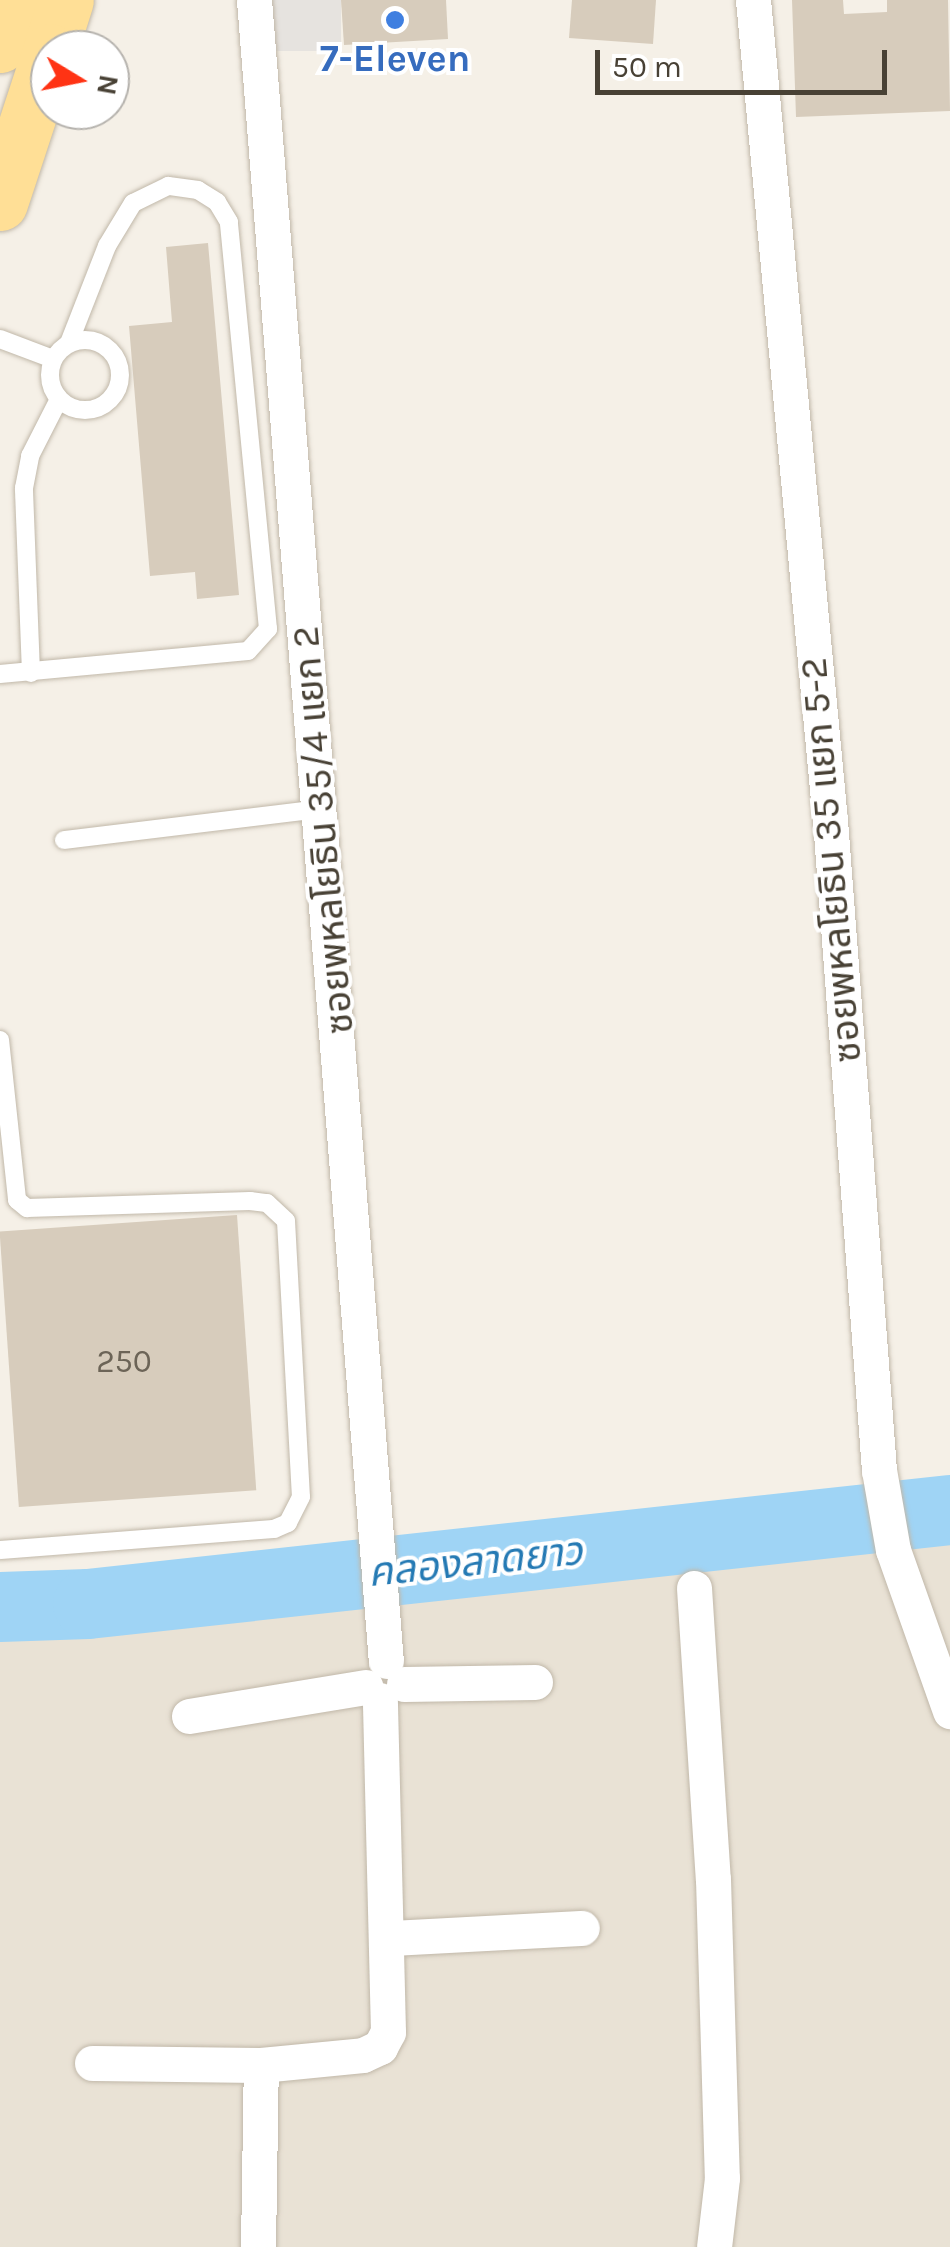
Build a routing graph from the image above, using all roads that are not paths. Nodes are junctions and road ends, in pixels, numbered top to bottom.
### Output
1 (14, 0) edge
2 (66, 0) edge
3 (254, 0) edge
4 (753, 0) edge
5 (57, 30) edge
6 (0, 45) edge
7 (30, 112) edge
8 (0, 203) edge
9 (0, 339) edge
10 (69, 343) junction
11 (53, 359) junction
12 (59, 399) junction
13 (32, 672) junction
14 (0, 674) edge
15 (322, 809) junction
16 (64, 840) dead end
17 (0, 1040) edge
18 (0, 1550) edge
19 (694, 1588) dead end
20 (534, 1682) dead end
21 (384, 1683) junction
22 (948, 1697) edge
23 (189, 1716) dead end
24 (582, 1928) dead end
25 (390, 1938) junction
26 (92, 2063) dead end
27 (261, 2065) junction
28 (258, 2247) edge
29 (714, 2247) edge

1 - 6 main road
2 - 5 main road
3 - 15 street, ซอยพหลโยธิน 35/4 แยก 2
4 - 22 street, ซอยพหลโยธิน 35 แยก 5-2
7 - 8 main road
9 - 11 lane
10 - 11 lane
10 - 12 lane
10 - 13 lane
11 - 12 lane
12 - 13 lane
13 - 14 lane
15 - 16 lane
15 - 21 street, ซอยพหลโยธิน 35/4 แยก 2
17 - 18 lane
19 - 29 street
20 - 21 street
21 - 23 street
21 - 25 street, ซอยพหลโยธิน 35/4 แยก 2
24 - 25 street
25 - 27 street, ซอยพหลโยธิน 35/4 แยก 2
26 - 27 street
27 - 28 street

